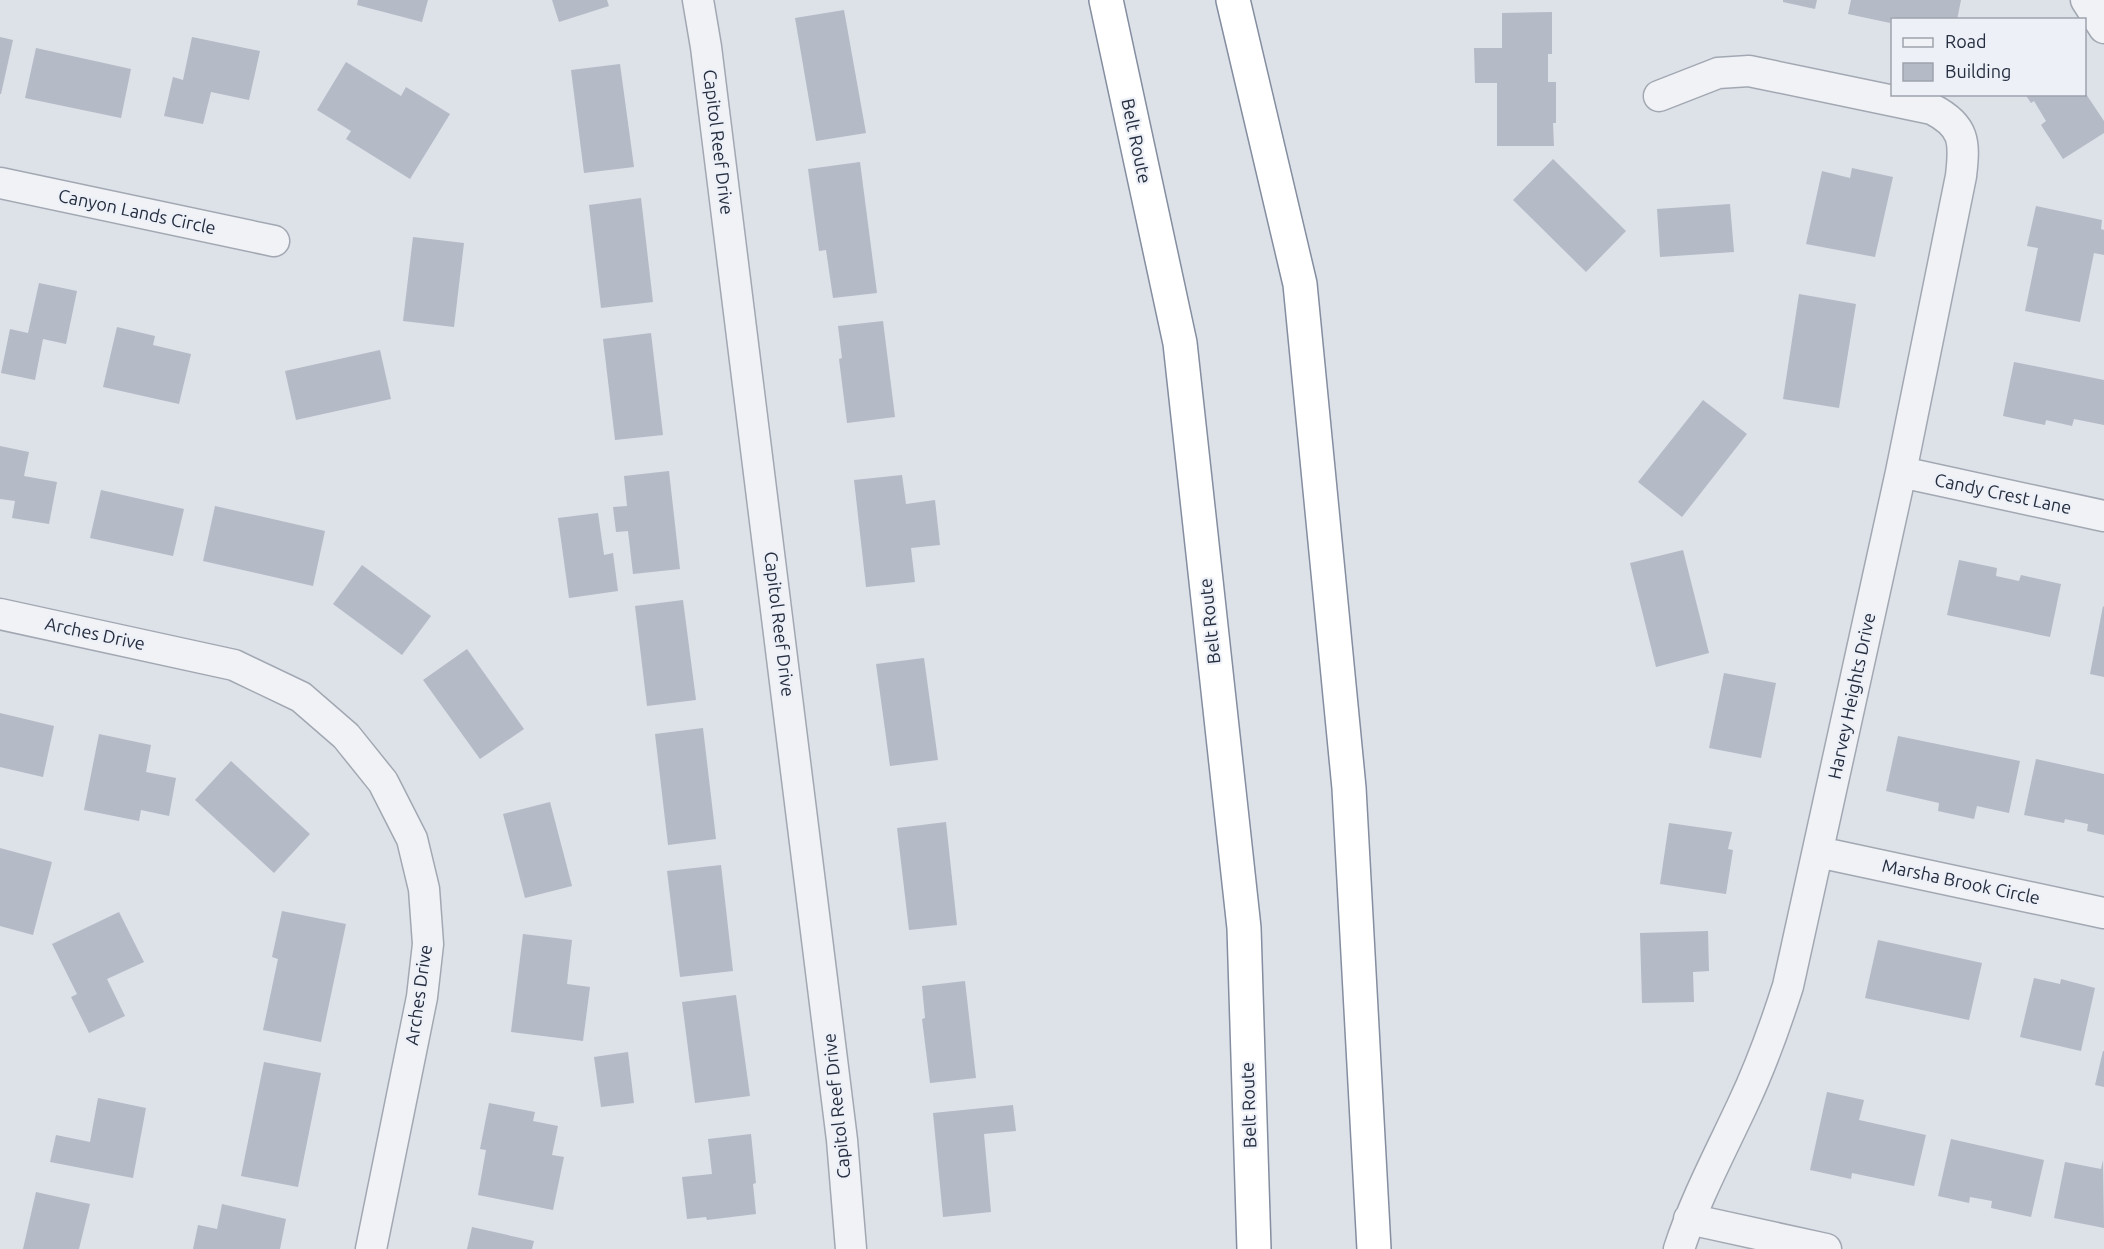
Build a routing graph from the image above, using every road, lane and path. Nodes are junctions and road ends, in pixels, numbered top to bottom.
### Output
1 (698, 0) edge
2 (1106, 0) edge
3 (1233, 0) edge
4 (2086, 0) edge
5 (2104, 28) edge
6 (1659, 96) dead end
7 (0, 183) edge
8 (274, 241) dead end
9 (1901, 472) junction
10 (2104, 516) edge
11 (0, 614) edge
12 (1818, 852) junction
13 (2104, 913) edge
14 (1689, 1219) junction
15 (371, 1249) edge
16 (851, 1249) edge
17 (1254, 1249) edge
18 (1374, 1249) edge
19 (1679, 1249) edge
20 (1826, 1249) edge

1 - 16 street, Capitol Reef Drive
2 - 17 highway, Belt Route
3 - 18 highway
4 - 5 street
6 - 9 street, Harvey Heights Drive
7 - 8 street, Canyon Lands Circle
9 - 10 street, Candy Crest Lane
9 - 12 street, Harvey Heights Drive
11 - 15 street, Arches Drive
12 - 13 street, Marsha Brook Circle
12 - 14 street, Harvey Heights Drive
14 - 19 street, Harvey Heights Drive
14 - 20 street

